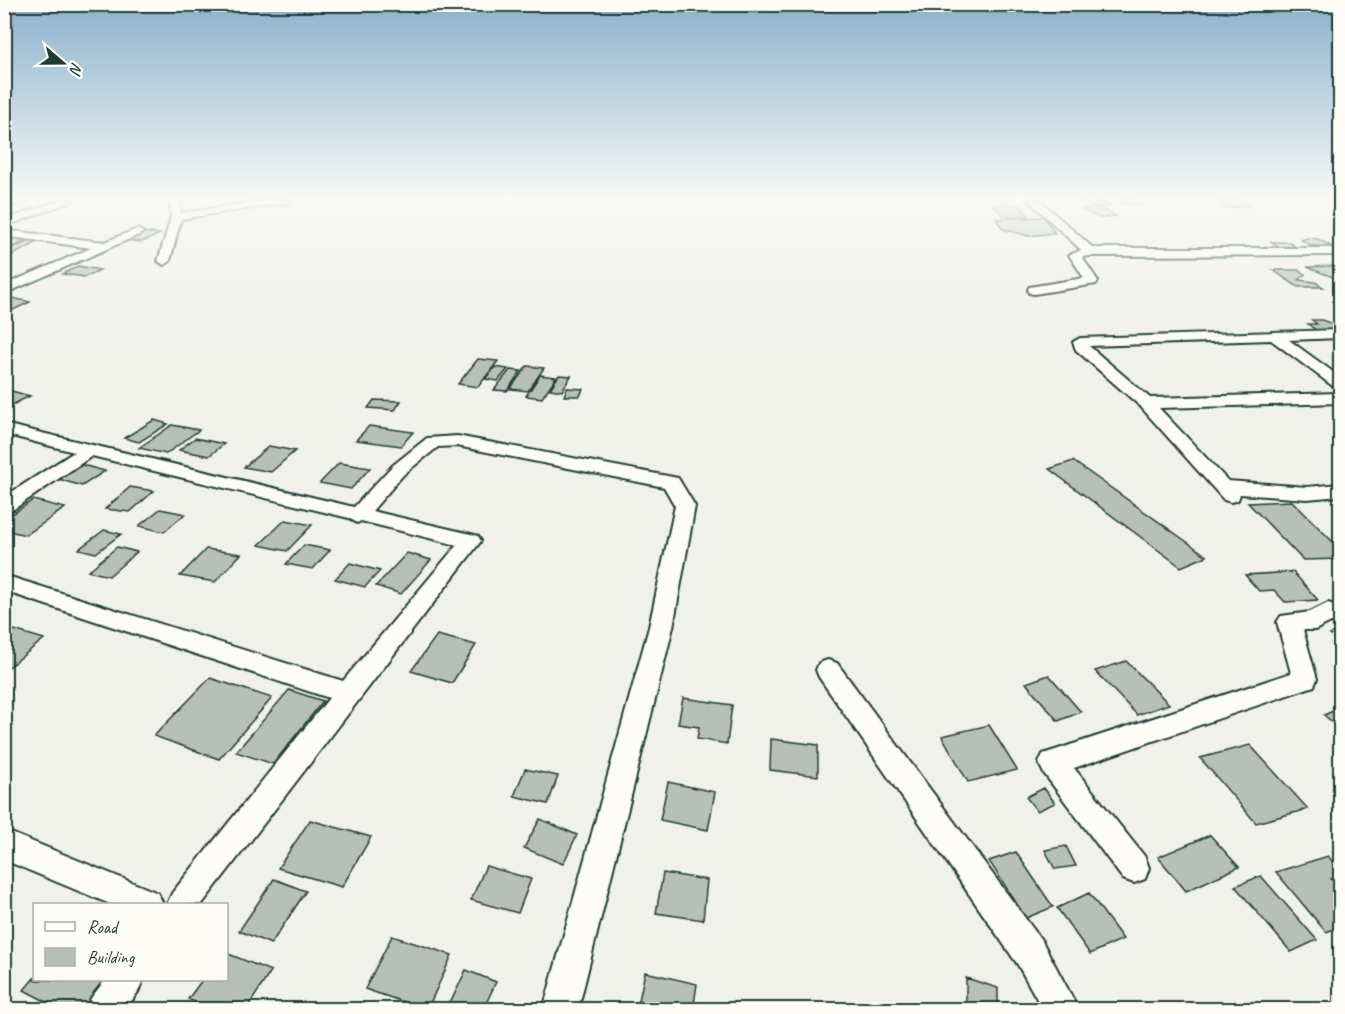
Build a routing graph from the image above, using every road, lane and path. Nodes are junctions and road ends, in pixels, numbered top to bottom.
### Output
1 (102, 247) edge
2 (168, 247) edge
3 (1085, 247) edge
4 (1090, 252) junction
5 (1340, 252) edge
6 (164, 261) dead end
7 (4, 280) edge
8 (21, 283) junction
9 (4, 290) edge
10 (1034, 290) dead end
11 (1341, 334) edge
12 (1274, 336) junction
13 (1341, 384) edge
14 (1341, 398) edge
15 (1146, 403) junction
16 (4, 429) edge
17 (89, 450) junction
18 (1341, 490) edge
19 (4, 506) edge
20 (357, 516) junction
21 (4, 583) edge
22 (1341, 616) edge
23 (828, 670) dead end
24 (348, 693) junction
25 (4, 845) edge
26 (1134, 868) dead end
27 (145, 903) edge
28 (184, 903) edge
29 (125, 981) edge
30 (103, 1010) edge
31 (560, 1010) edge
32 (1062, 1010) edge

1 - 8 street
2 - 6 street
3 - 4 street
4 - 5 street
4 - 10 street
7 - 8 street
8 - 9 street
11 - 12 street
12 - 13 street
12 - 15 street
14 - 15 street
15 - 18 street
16 - 17 street
17 - 19 street
17 - 20 street
20 - 24 street
20 - 31 street
21 - 24 street
22 - 26 street
23 - 32 street
24 - 28 street
25 - 27 street
29 - 30 street

